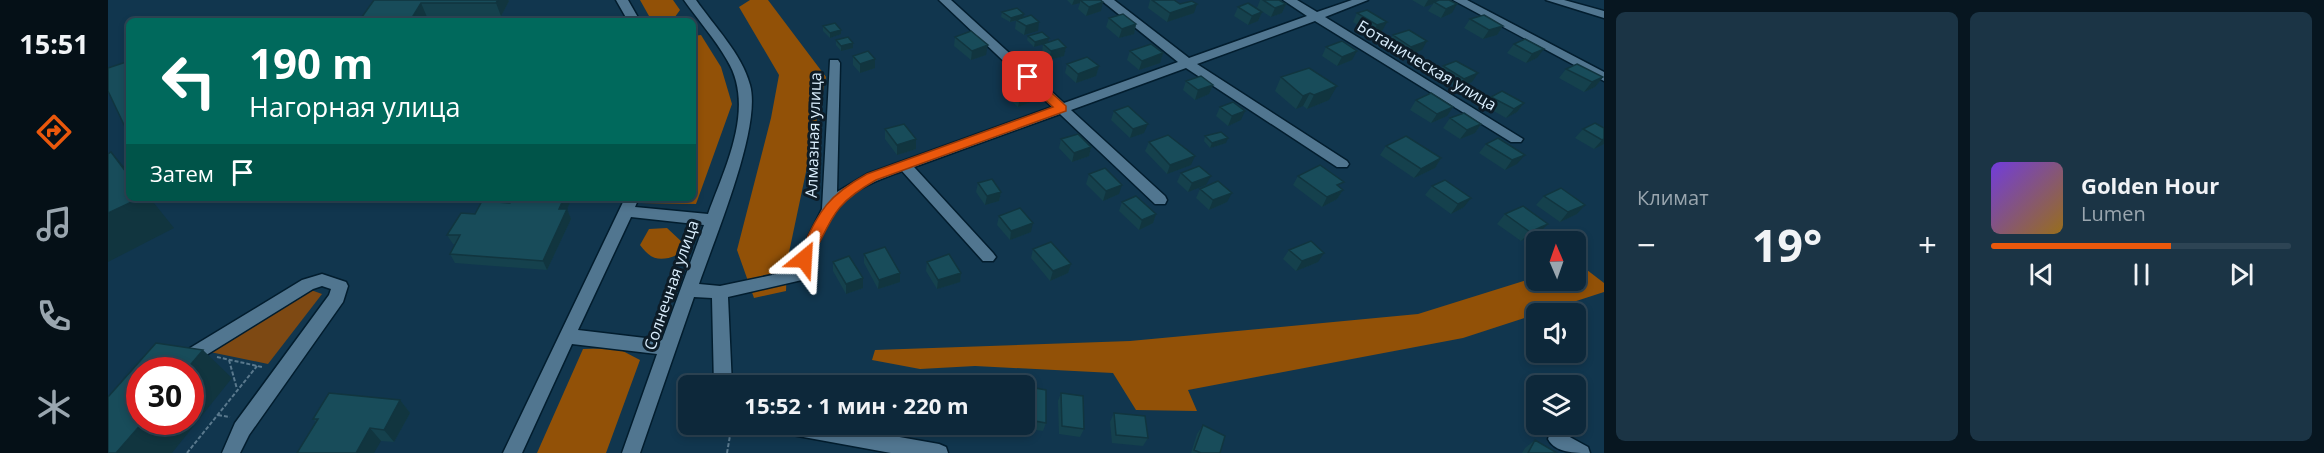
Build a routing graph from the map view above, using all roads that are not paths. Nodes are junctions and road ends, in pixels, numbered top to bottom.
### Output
1 (622, 0) edge
2 (690, 0) edge
3 (945, 0) edge
4 (1107, 0) edge
5 (1289, 0) edge
6 (1362, 0) edge
7 (1459, 0) edge
8 (1552, 0) edge
9 (1604, 15) edge
10 (1316, 16) junction
11 (632, 18) edge
12 (834, 63) dead end
13 (1187, 63) junction
14 (1604, 77) edge
15 (1062, 108) junction
16 (1516, 139) dead end
17 (1342, 164) dead end
18 (903, 165) junction
19 (1160, 200) dead end
20 (628, 205) edge
21 (829, 209) junction
22 (713, 220) junction
23 (988, 256) dead end
24 (689, 290) junction
25 (720, 292) junction
26 (567, 336) junction
27 (668, 348) junction
28 (189, 357) edge
29 (723, 375) edge
30 (832, 435) edge
31 (1557, 439) dead end
32 (918, 452) edge
33 (231, 453) edge
34 (512, 453) edge
35 (631, 453) edge
36 (939, 453) edge
37 (1581, 453) edge

1 - 11 street
2 - 22 street, Солнечная улица
3 - 15 street
4 - 13 street
5 - 10 street, Ботаническая улица
6 - 10 street
7 - 14 street
8 - 9 street
10 - 13 street
10 - 16 street, Ботаническая улица
12 - 21 street, Алмазная улица
13 - 15 street
13 - 17 street
15 - 18 street
15 - 19 street
18 - 21 street
18 - 23 street
20 - 22 street
20 - 26 street
21 - 25 street
22 - 24 street, Солнечная улица
24 - 25 street
24 - 27 street, Солнечная улица
25 - 29 street
26 - 27 street
26 - 34 street
27 - 35 street, Солнечная улица
28 - 33 street
30 - 32 street
31 - 37 street
32 - 36 street

